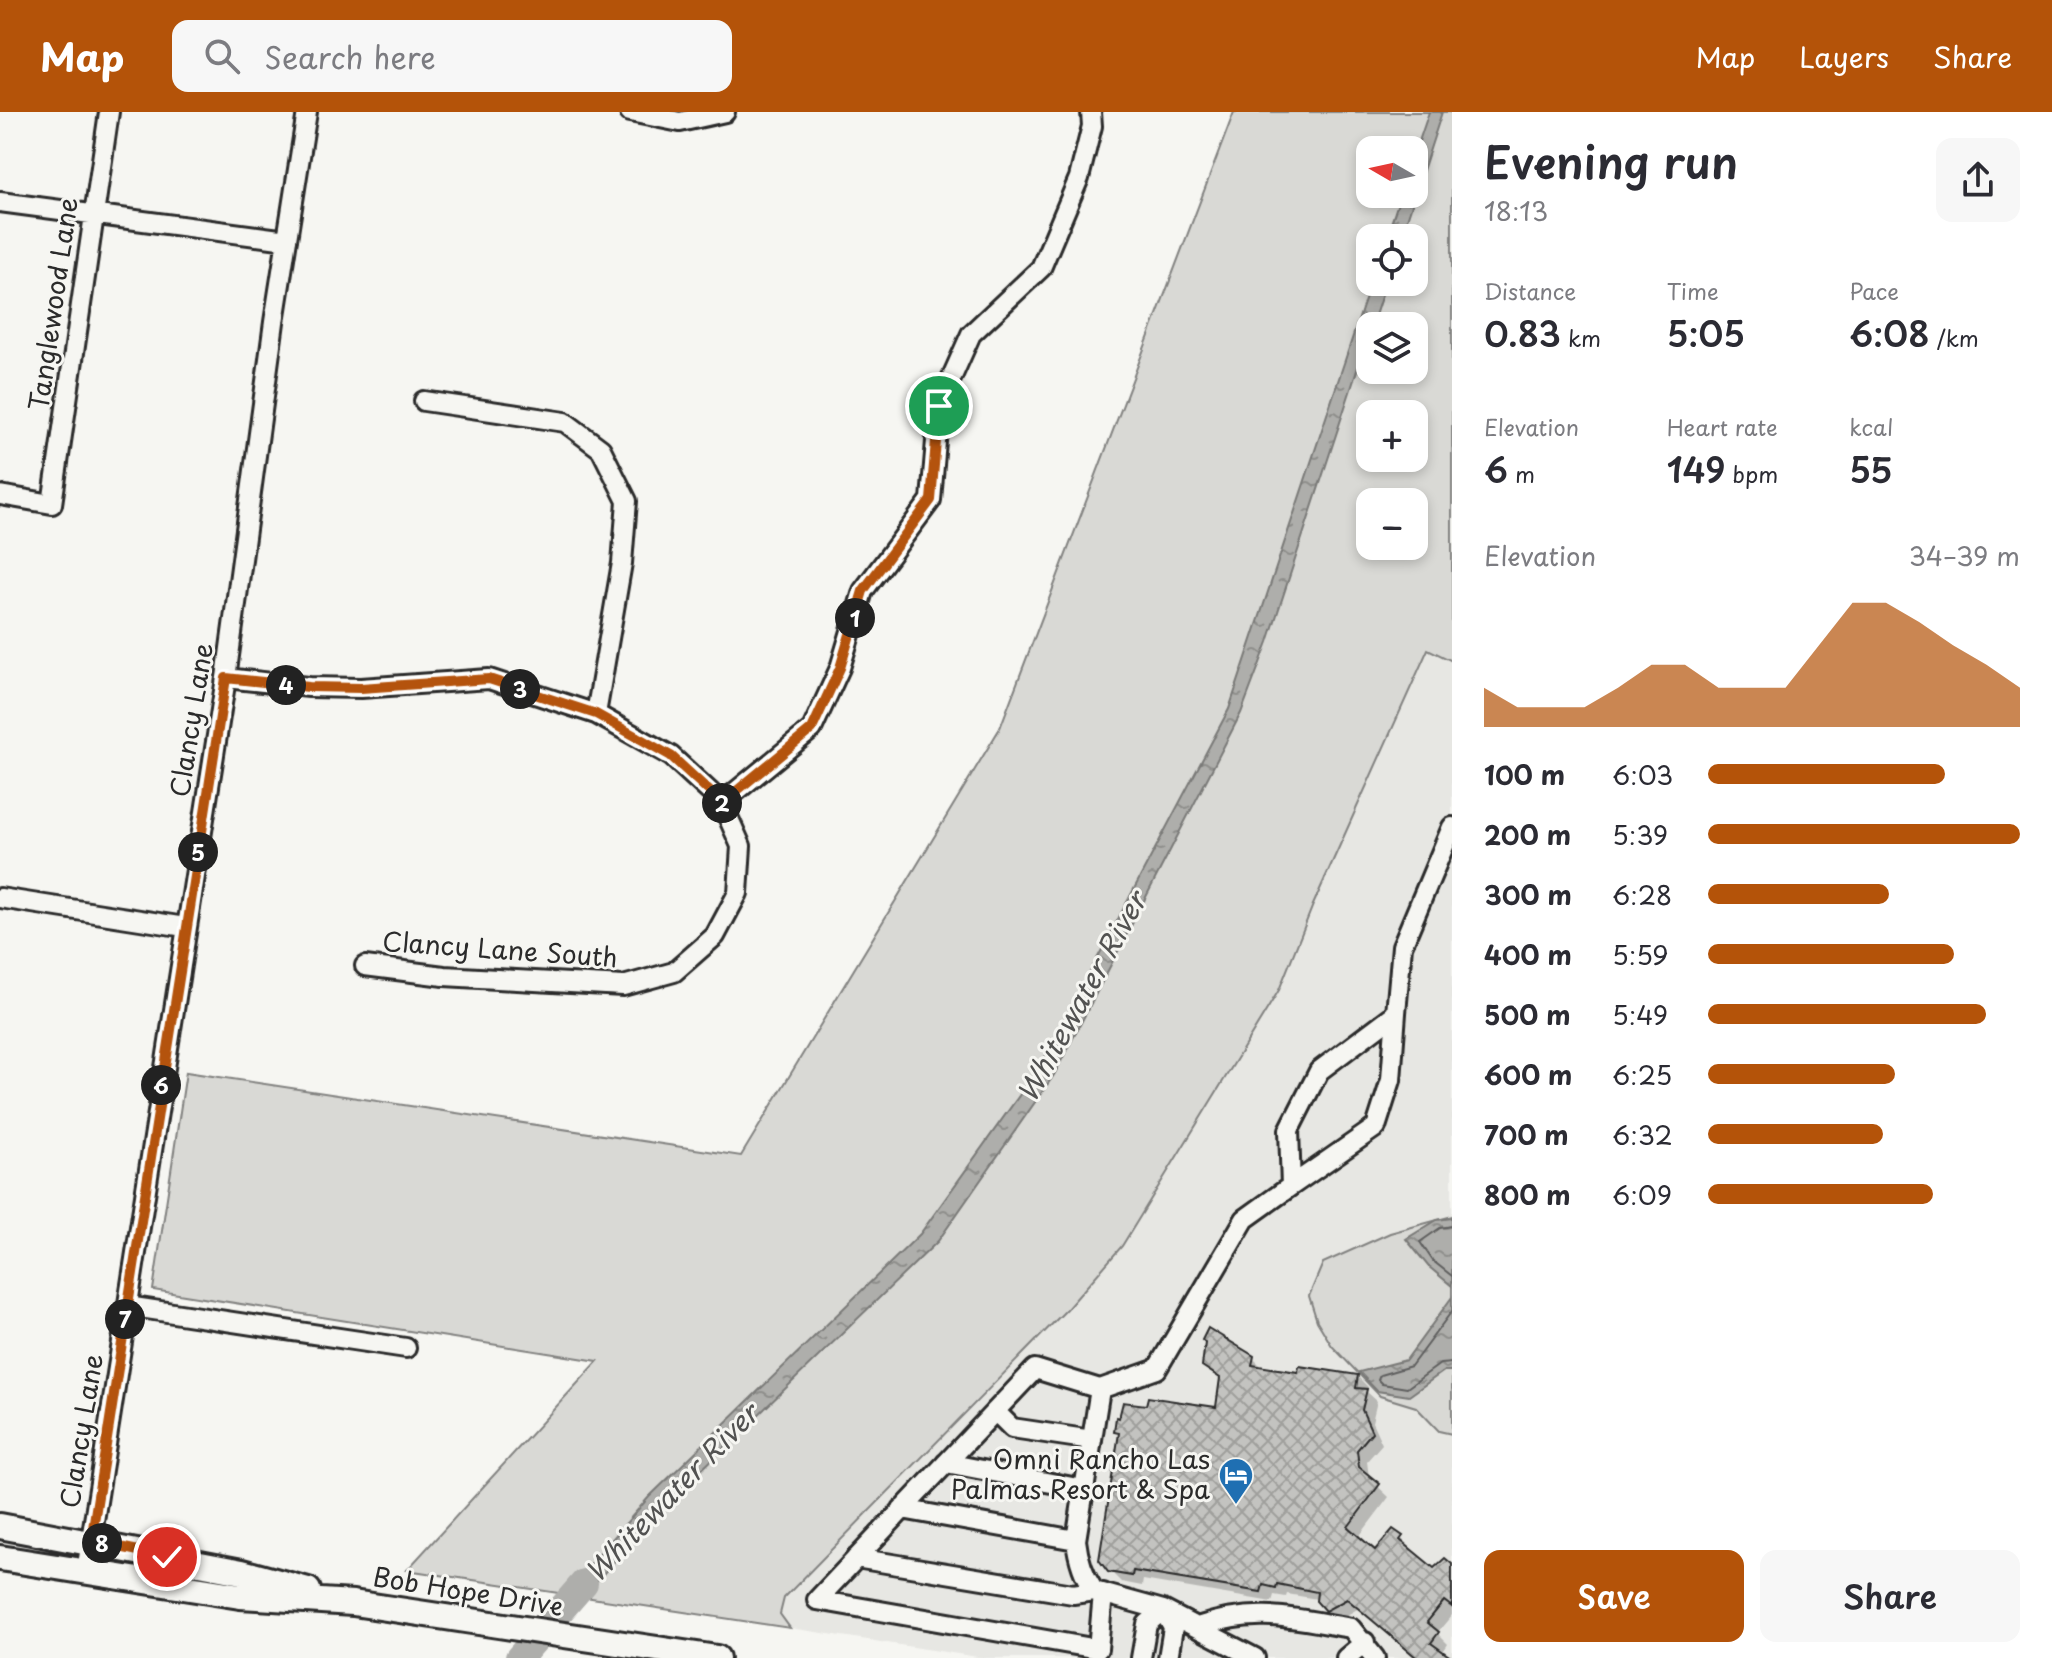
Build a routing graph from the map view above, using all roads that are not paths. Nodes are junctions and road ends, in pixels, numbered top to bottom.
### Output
1 (109, 112) edge
2 (307, 112) edge
3 (630, 112) edge
4 (725, 112) edge
5 (1091, 112) edge
6 (0, 202) edge
7 (93, 212) junction
8 (287, 240) junction
9 (424, 401) dead end
10 (0, 495) edge
11 (226, 678) junction
12 (596, 714) junction
13 (722, 803) junction
14 (1452, 827) edge
15 (0, 898) edge
16 (185, 927) junction
17 (365, 966) dead end
18 (1396, 1013) junction
19 (1291, 1186) junction
20 (127, 1306) junction
21 (406, 1348) dead end
22 (1100, 1389) junction
23 (995, 1411) junction
24 (1092, 1440) junction
25 (946, 1463) junction
26 (1083, 1489) junction
27 (902, 1509) junction
28 (0, 1526) edge
29 (1076, 1540) junction
30 (91, 1541) junction
31 (0, 1558) edge
32 (856, 1558) junction
33 (86, 1572) junction
34 (1099, 1592) junction
35 (353, 1603) junction
36 (1163, 1610) junction
37 (1197, 1627) junction
38 (1370, 1650) edge
39 (717, 1658) edge
40 (1141, 1658) edge
41 (1168, 1658) edge
42 (1255, 1658) edge
43 (1346, 1658) edge

1 - 7 street, Tanglewood Lane
2 - 8 street, Clancy Lane
3 - 4 street
5 - 13 street
6 - 7 street
7 - 8 street
7 - 10 street, Tanglewood Lane
8 - 11 street, Clancy Lane
9 - 12 street
11 - 12 street, Clancy Lane South
11 - 16 street, Clancy Lane
12 - 13 street, Clancy Lane South
13 - 17 street, Clancy Lane South
14 - 18 street
15 - 16 street
16 - 20 street, Clancy Lane
18 - 19 street
18 - 19 street
19 - 22 street
20 - 21 street
20 - 30 street, Clancy Lane
22 - 23 street
22 - 24 street
23 - 24 street
23 - 25 street
24 - 26 street
25 - 26 street
25 - 27 street
26 - 29 street
27 - 29 street
27 - 32 street
28 - 30 main road
29 - 34 street
30 - 33 street, Clancy Lane
30 - 35 main road
31 - 33 main road
32 - 34 street
32 - 34 street
33 - 35 main road
34 - 36 street
35 - 39 main road, Bob Hope Drive
36 - 37 street
36 - 40 street
36 - 41 street
37 - 38 street
37 - 42 street
38 - 43 street

